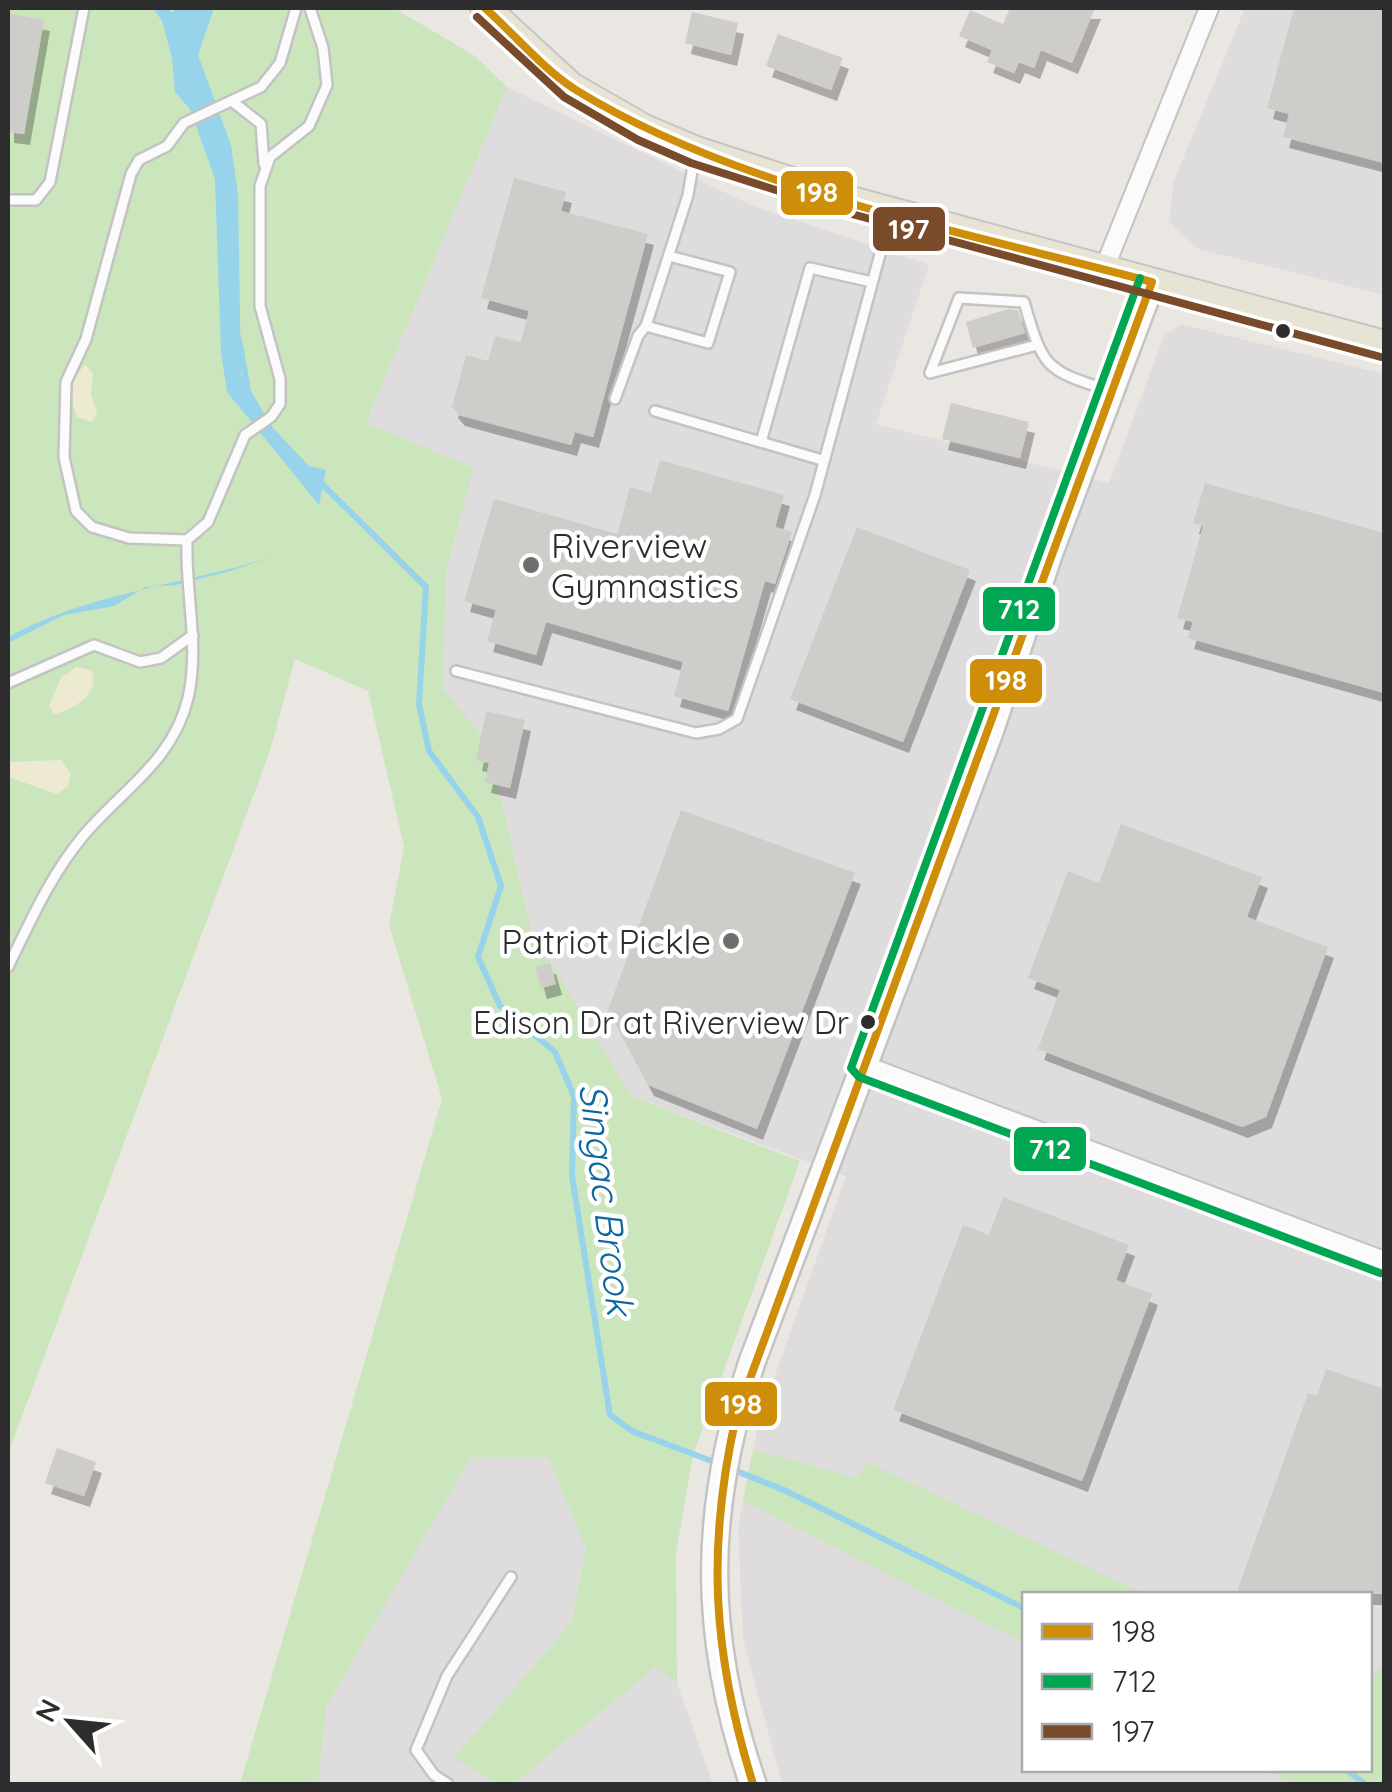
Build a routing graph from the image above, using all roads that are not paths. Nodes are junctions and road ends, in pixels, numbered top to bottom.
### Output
1 (84, 8) edge
2 (484, 8) edge
3 (1209, 8) edge
4 (296, 9) edge
5 (310, 13) edge
6 (228, 104) junction
7 (696, 151) junction
8 (265, 165) junction
9 (8, 200) edge
10 (891, 212) junction
11 (669, 256) junction
12 (1104, 269) junction
13 (872, 282) junction
14 (1152, 282) junction
15 (646, 326) junction
16 (1037, 345) junction
17 (1384, 345) edge
18 (1111, 391) junction
19 (615, 398) dead end
20 (655, 411) dead end
21 (761, 442) junction
22 (822, 460) junction
23 (187, 540) junction
24 (193, 635) junction
25 (456, 671) dead end
26 (8, 683) edge
27 (8, 967) edge
28 (863, 1065) junction
29 (1384, 1261) edge
30 (511, 1577) dead end
31 (448, 1784) edge
32 (753, 1784) edge

1 - 9 lane
2 - 7 main road
3 - 12 street
4 - 5 lane
4 - 6 lane
5 - 8 lane
6 - 8 lane
6 - 23 lane
7 - 10 main road
7 - 11 lane
8 - 23 lane
10 - 12 main road
10 - 13 lane
11 - 15 lane
11 - 15 lane
12 - 14 main road
13 - 21 lane
13 - 22 lane
14 - 17 main road
14 - 18 main road
15 - 19 lane
16 - 16 lane
16 - 18 lane
18 - 28 main road
20 - 21 lane
21 - 22 lane
22 - 25 lane
23 - 24 lane
24 - 26 lane
24 - 27 lane
28 - 29 street
28 - 32 main road
30 - 31 lane

